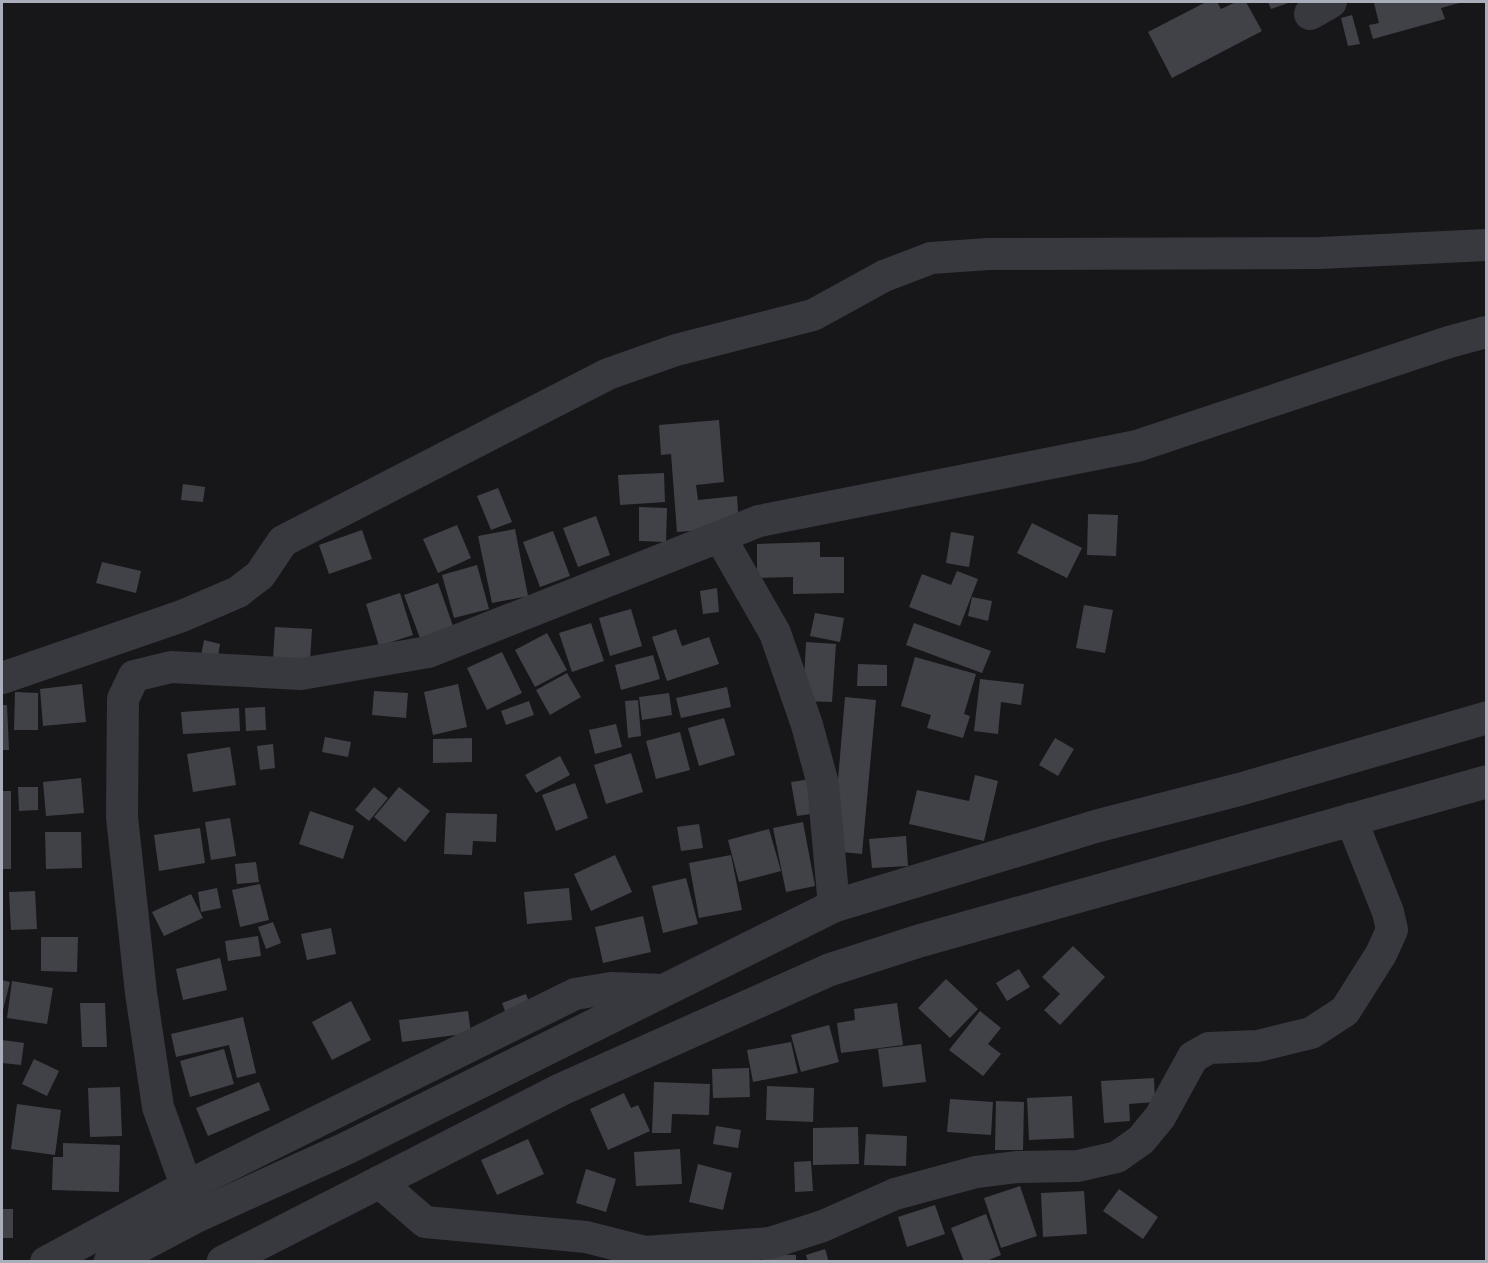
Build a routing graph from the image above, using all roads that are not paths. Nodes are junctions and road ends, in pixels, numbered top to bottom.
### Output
1 (1486, 245) edge
2 (1486, 332) edge
3 (720, 537) junction
4 (2, 678) edge
5 (1486, 718) edge
6 (1486, 782) edge
7 (1351, 819) junction
8 (834, 906) junction
9 (379, 1182) junction
10 (191, 1201) junction
11 (46, 1262) edge
12 (111, 1262) edge
13 (223, 1262) edge

1 - 4 street
2 - 3 street
3 - 8 street
3 - 10 street
5 - 8 street
6 - 7 street
7 - 9 street
7 - 9 street
8 - 10 street
9 - 13 street
10 - 11 street
10 - 12 street

